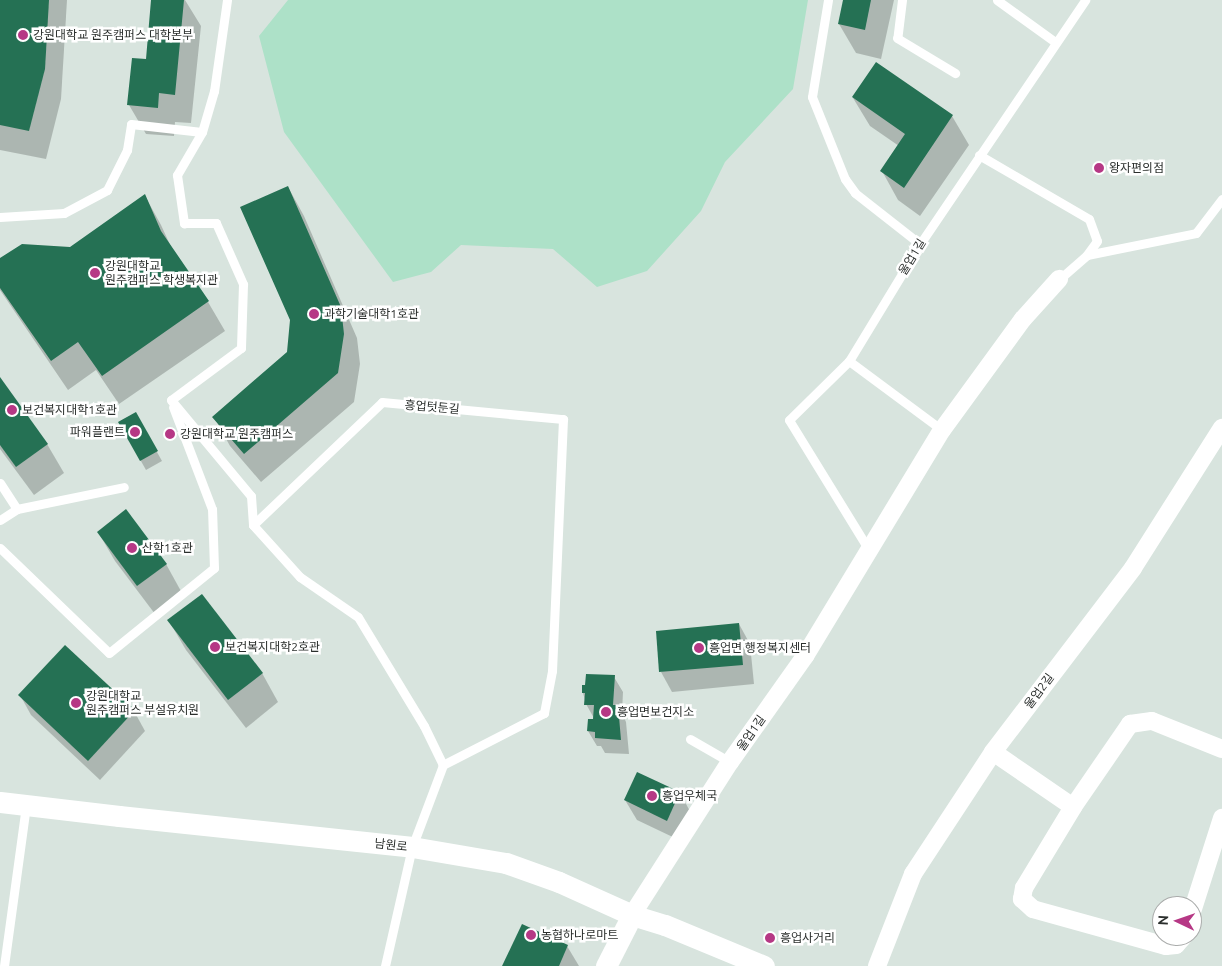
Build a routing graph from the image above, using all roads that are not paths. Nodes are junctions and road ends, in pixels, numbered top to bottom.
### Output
1 (226, 0) edge
2 (828, 0) edge
3 (902, 0) edge
4 (996, 0) edge
5 (1085, 0) edge
6 (1055, 42) junction
7 (955, 73) dead end
8 (202, 132) junction
9 (979, 155) junction
10 (1222, 199) edge
11 (0, 217) edge
12 (920, 244) junction
13 (1087, 254) junction
14 (1059, 279) joint
15 (849, 361) junction
16 (170, 400) junction
17 (1222, 428) edge
18 (942, 430) junction
19 (0, 483) edge
20 (124, 487) dead end
21 (3, 494) edge
22 (17, 509) junction
23 (0, 520) edge
24 (253, 525) junction
25 (0, 548) edge
26 (869, 550) junction
27 (690, 739) dead end
28 (1222, 749) edge
29 (993, 752) junction
30 (730, 762) junction
31 (442, 765) junction
32 (0, 802) edge
33 (26, 805) junction
34 (1073, 807) junction
35 (1221, 824) edge
36 (412, 847) junction
37 (1197, 896) edge
38 (632, 915) junction
39 (1152, 942) edge
40 (4, 966) edge
41 (385, 966) edge
42 (606, 966) edge
43 (764, 966) edge
44 (877, 966) edge

1 - 8 lane
2 - 12 lane
3 - 7 lane
4 - 6 lane
5 - 6 lane, 울업1길
6 - 9 lane, 울업1길
8 - 11 lane
8 - 16 lane
9 - 12 lane, 울업1길
9 - 13 lane, 울업1길
10 - 13 lane
12 - 15 lane, 울업1길
13 - 14 lane, 울업1길
14 - 18 street, 울업1길
15 - 18 lane
15 - 26 lane, 울업1길
16 - 24 lane
16 - 25 lane
17 - 29 street, 울업2길
18 - 26 street, 울업1길
19 - 21 lane
20 - 22 lane
21 - 22 lane
22 - 23 lane
24 - 31 lane
24 - 31 lane, 흥업텃둔길
26 - 30 street, 울업1길
27 - 30 lane
28 - 34 street
29 - 34 street
29 - 44 street, 울업2길
30 - 38 street, 울업1길
31 - 36 lane
32 - 33 street, 남원로
33 - 36 street, 남원로
33 - 40 lane
34 - 39 street
35 - 37 street
36 - 38 street, 남원로
36 - 41 lane
38 - 42 street
38 - 43 street, 남원로

